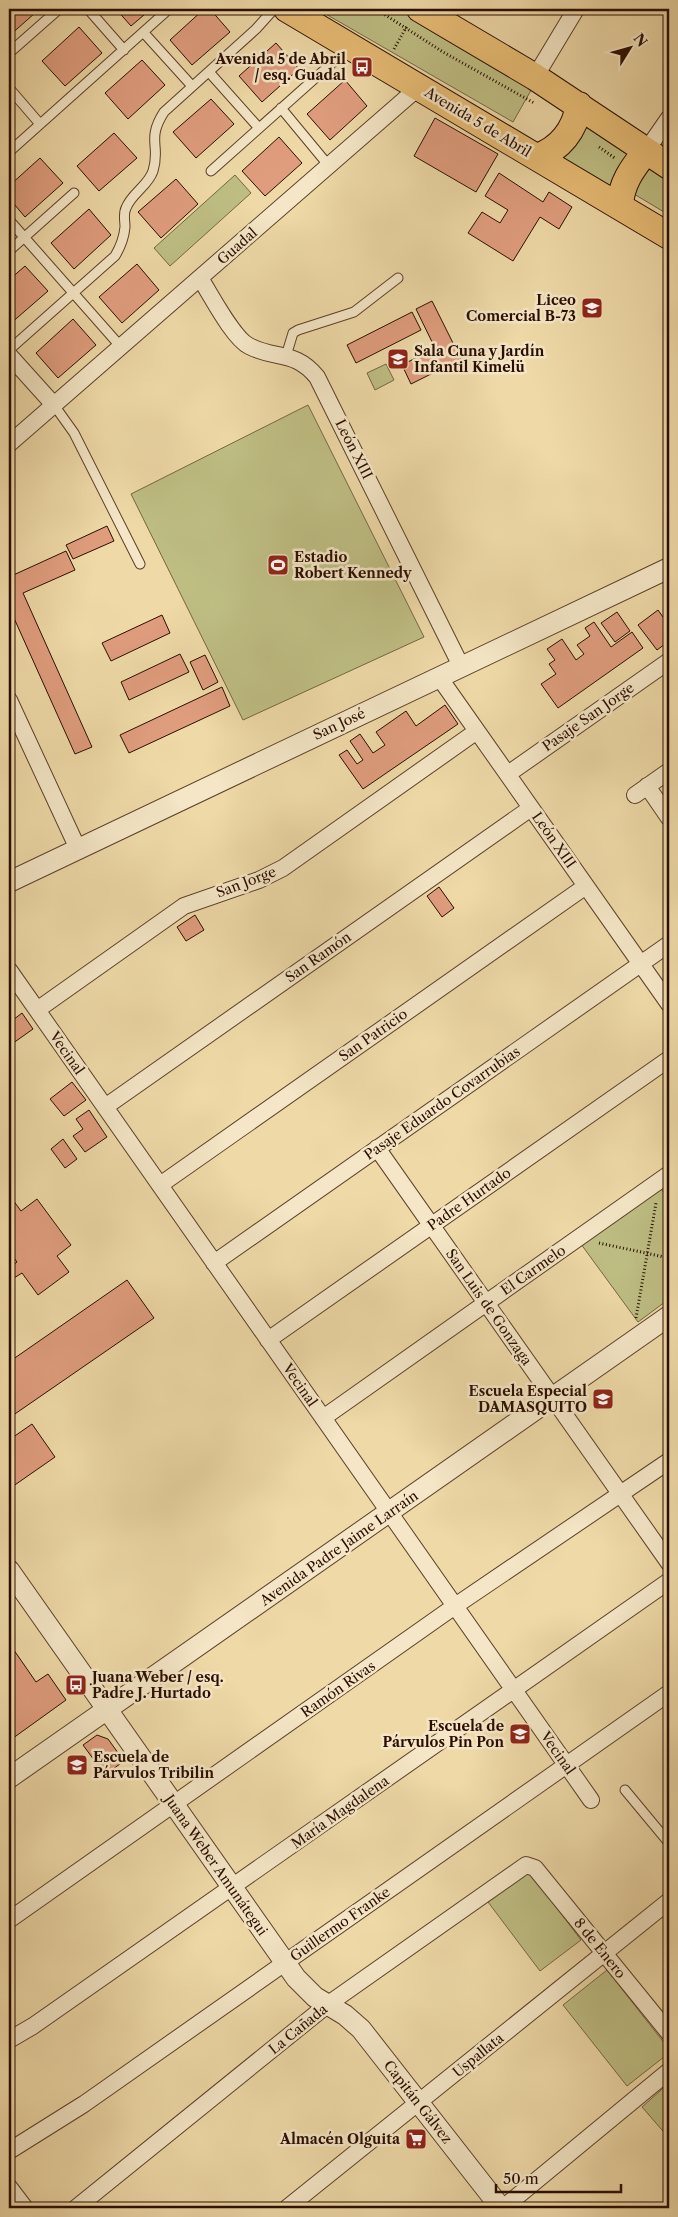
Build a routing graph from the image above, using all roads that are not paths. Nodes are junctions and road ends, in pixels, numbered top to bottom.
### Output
1 (57, 9) edge
2 (88, 9) edge
3 (169, 9) edge
4 (274, 9) edge
5 (287, 9) edge
6 (576, 9) edge
7 (412, 19) edge
8 (144, 32) junction
9 (351, 47) junction
10 (124, 50) junction
11 (9, 53) edge
12 (210, 72) junction
13 (535, 77) junction
14 (192, 86) junction
15 (419, 87) junction
16 (9, 88) edge
17 (579, 105) junction
18 (281, 108) junction
19 (669, 118) edge
20 (40, 124) junction
21 (259, 128) junction
22 (9, 152) edge
23 (537, 158) junction
24 (639, 160) junction
25 (329, 166) junction
26 (669, 166) edge
27 (211, 171) dead end
28 (74, 193) dead end
29 (620, 206) junction
30 (9, 220) edge
31 (669, 236) edge
32 (24, 237) junction
33 (9, 250) edge
34 (200, 278) junction
35 (398, 278) dead end
36 (73, 293) junction
37 (121, 347) junction
38 (9, 350) edge
39 (9, 355) edge
40 (286, 356) junction
41 (54, 405) junction
42 (9, 444) edge
43 (140, 564) dead end
44 (669, 568) edge
45 (669, 661) edge
46 (461, 666) junction
47 (439, 676) junction
48 (9, 700) edge
49 (477, 731) junction
50 (669, 770) edge
51 (508, 774) junction
52 (531, 808) junction
53 (669, 818) edge
54 (78, 849) junction
55 (9, 882) edge
56 (586, 886) junction
57 (669, 944) edge
58 (641, 964) junction
59 (9, 970) edge
60 (669, 1004) edge
61 (37, 1010) junction
62 (669, 1059) edge
63 (105, 1107) junction
64 (378, 1148) junction
65 (665, 1178) edge
66 (160, 1185) junction
67 (432, 1225) junction
68 (214, 1263) junction
69 (486, 1303) junction
70 (669, 1316) edge
71 (268, 1340) junction
72 (553, 1398) junction
73 (323, 1418) junction
74 (669, 1461) edge
75 (621, 1494) junction
76 (390, 1512) junction
77 (669, 1563) edge
78 (9, 1570) edge
79 (669, 1581) edge
80 (455, 1606) junction
81 (514, 1690) junction
82 (669, 1693) edge
83 (108, 1710) junction
84 (566, 1766) junction
85 (9, 1778) edge
86 (625, 1790) dead end
87 (591, 1800) dead end
88 (174, 1804) junction
89 (669, 1843) edge
90 (530, 1865) joint
91 (232, 1887) junction
92 (669, 1901) edge
93 (9, 1920) edge
94 (604, 1954) junction
95 (285, 1963) junction
96 (327, 2005) junction
97 (669, 2033) edge
98 (9, 2040) edge
99 (669, 2071) edge
100 (419, 2102) junction
101 (9, 2151) edge
102 (9, 2187) edge
103 (25, 2208) edge
104 (76, 2208) edge
105 (287, 2208) edge
106 (502, 2208) edge

1 - 11 lane
2 - 10 lane
3 - 8 lane
4 - 12 lane
5 - 9 main road, Avenida 5 de Abril
6 - 13 street
7 - 13 main road
8 - 10 lane
8 - 14 lane
9 - 15 main road, Avenida 5 de Abril
9 - 18 lane
10 - 20 lane
12 - 14 lane
12 - 21 lane
13 - 17 main road
14 - 36 lane
15 - 23 main road, Avenida 5 de Abril
15 - 25 street, Guadal
16 - 20 lane
17 - 23 main road
17 - 24 main road
18 - 21 lane
18 - 25 lane
19 - 24 street
20 - 22 lane
21 - 27 lane
23 - 29 main road, Avenida 5 de Abril
24 - 26 main road
24 - 29 main road
25 - 34 street, Guadal
28 - 32 lane
29 - 31 main road, Avenida 5 de Abril
30 - 32 lane
32 - 33 lane
32 - 36 lane
34 - 37 street, Guadal
34 - 40 street, León XIII
35 - 40 lane
36 - 37 lane
36 - 38 lane
37 - 41 street, Guadal
39 - 41 street
40 - 46 street, León XIII
41 - 42 street, Guadal
41 - 43 lane
44 - 46 street, San José
45 - 51 street, Pasaje San Jorge
46 - 47 street, San José
47 - 49 street, León XIII
47 - 54 street, San José
48 - 54 street
49 - 51 street, León XIII
49 - 61 street, San Jorge
50 - 53 street
51 - 52 street, León XIII
52 - 56 street, León XIII
52 - 63 street, San Ramón
54 - 55 street, San José
56 - 58 street, León XIII
56 - 66 street, San Patricio
57 - 58 street, Pasaje Eduardo Covarrubias
58 - 60 street, León XIII
58 - 64 street, Pasaje Eduardo Covarrubias
59 - 61 street, Vecinal
61 - 63 street, Vecinal
62 - 67 street, Padre Hurtado
63 - 66 street, Vecinal
64 - 67 street, San Luis de Gonzaga
64 - 68 street, Pasaje Eduardo Covarrubias
65 - 69 street, El Carmelo
66 - 68 street, Vecinal
67 - 69 street, San Luis de Gonzaga
67 - 71 street, Padre Hurtado
68 - 71 street, Vecinal
69 - 72 street, San Luis de Gonzaga
69 - 73 street, El Carmelo
70 - 72 street, Avenida Padre Jaime Larraín
71 - 73 street, Vecinal
72 - 75 street, San Luis de Gonzaga
72 - 76 street, Avenida Padre Jaime Larraín
73 - 76 street, Vecinal
74 - 75 street, Ramón Rivas
75 - 77 street, San Luis de Gonzaga
75 - 80 street, Ramón Rivas
76 - 80 street, Vecinal
76 - 83 street, Avenida Padre Jaime Larraín
78 - 83 street, Juana Weber Amunátegui
79 - 81 street, María Magdalena
80 - 81 street, Vecinal
80 - 88 street, Ramón Rivas
81 - 84 street, Vecinal
81 - 91 street, María Magdalena
82 - 84 street, Guillermo Franke
83 - 85 street, Avenida Padre Jaime Larraín
83 - 88 street, Juana Weber Amunátegui
84 - 87 street, Vecinal
84 - 95 street, Guillermo Franke
86 - 89 lane
88 - 91 street, Juana Weber Amunátegui
88 - 93 street, Ramón Rivas
90 - 94 street, 8 de Enero
90 - 96 street, La Cañada
91 - 95 street, Juana Weber Amunátegui
91 - 98 street, María Magdalena
92 - 94 street, Uspallata
94 - 97 street, 8 de Enero
94 - 100 street, Uspallata
95 - 96 street, Juana Weber Amunátegui
95 - 101 street, Guillermo Franke
96 - 100 street, Capitán Gálvez
96 - 104 street, La Cañada
99 - 106 street
100 - 105 street, Uspallata
100 - 106 street, Capitán Gálvez
102 - 103 street

